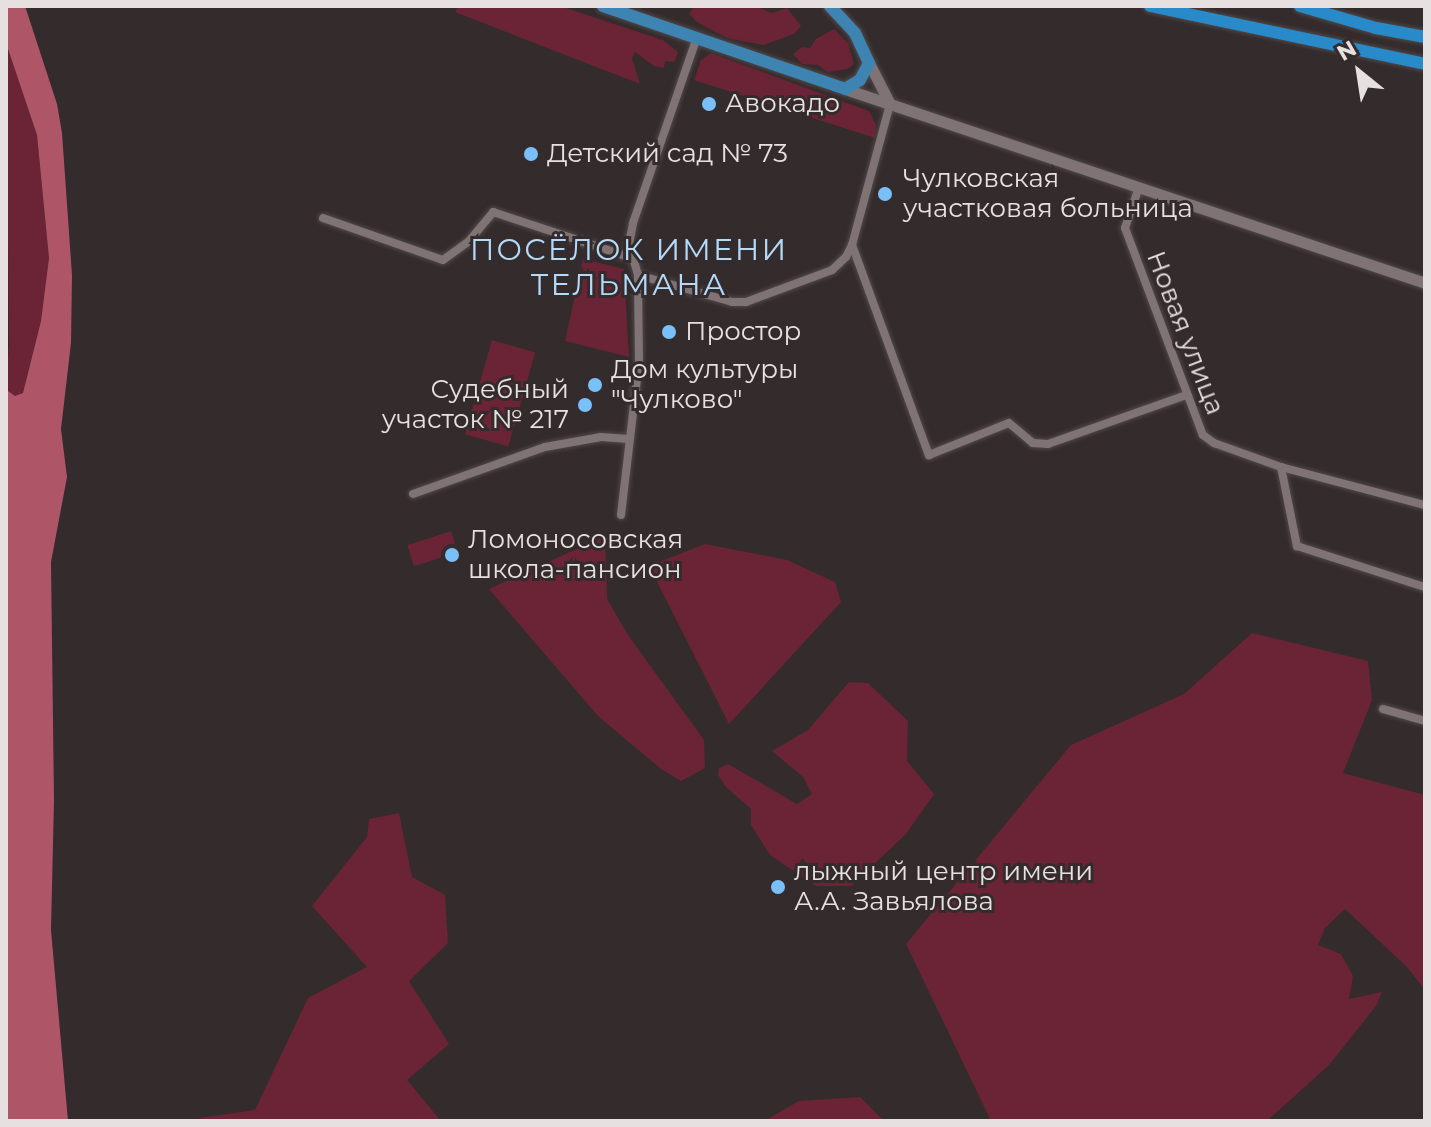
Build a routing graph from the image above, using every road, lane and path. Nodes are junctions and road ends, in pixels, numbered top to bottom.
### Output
1 (591, 6) edge
2 (603, 6) edge
3 (830, 6) edge
4 (1150, 6) edge
5 (1300, 6) edge
6 (617, 13) junction
7 (1425, 37) edge
8 (696, 40) junction
9 (869, 63) junction
10 (1425, 64) edge
11 (845, 89) junction
12 (890, 104) junction
13 (1139, 187) junction
14 (323, 218) dead end
15 (852, 245) junction
16 (635, 259) junction
17 (638, 275) junction
18 (1425, 283) edge
19 (1186, 395) junction
20 (629, 439) junction
21 (1281, 467) junction
22 (413, 494) dead end
23 (1425, 505) edge
24 (621, 515) dead end
25 (1425, 587) edge
26 (1383, 709) dead end
27 (1425, 721) edge

1 - 6 main road
2 - 6 main road
3 - 9 main road
4 - 10 highway
5 - 7 highway
6 - 8 main road
8 - 11 main road
8 - 16 street
9 - 11 main road
9 - 12 main road
11 - 12 main road
12 - 13 main road
12 - 15 street
13 - 18 main road
13 - 19 street, Новая улица
14 - 16 street
15 - 17 street
15 - 19 street
16 - 17 street
17 - 20 street
19 - 21 street, Новая улица
20 - 22 street
20 - 24 street
21 - 23 street, Новая улица
21 - 25 street
26 - 27 street

